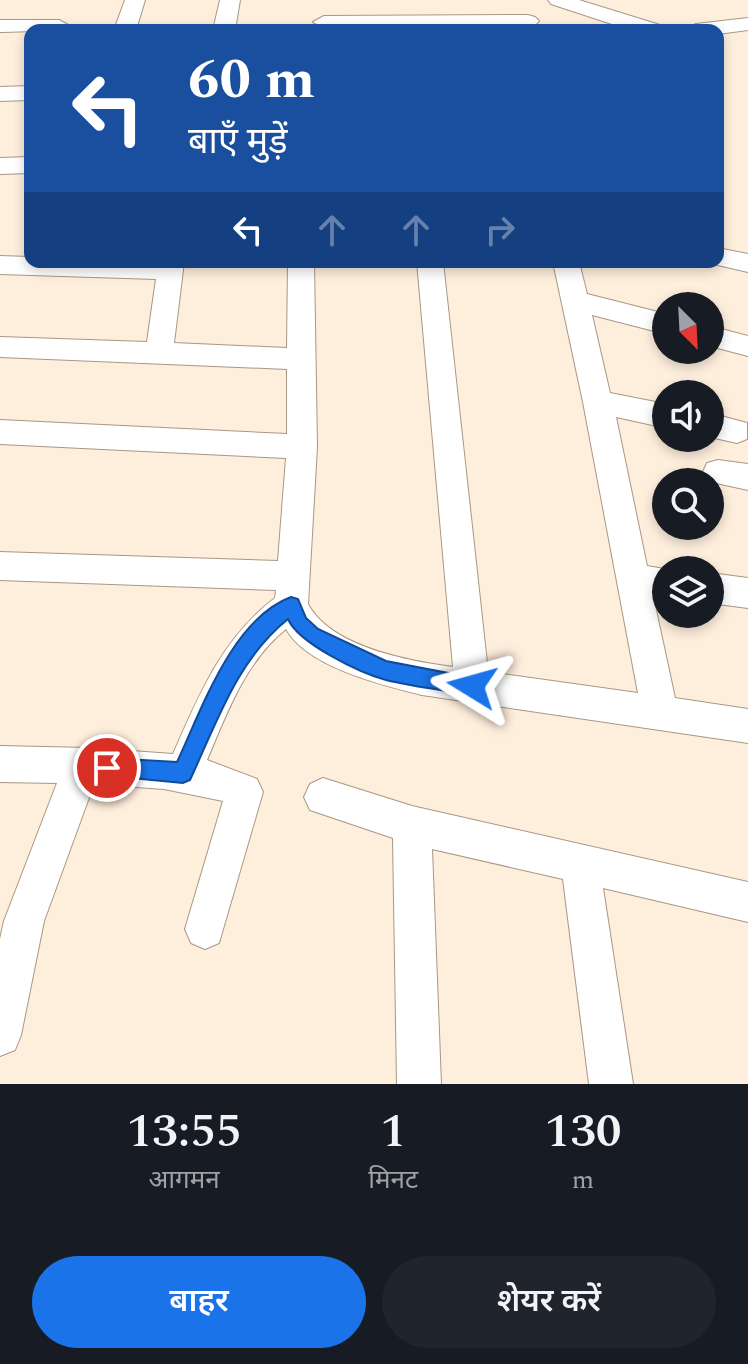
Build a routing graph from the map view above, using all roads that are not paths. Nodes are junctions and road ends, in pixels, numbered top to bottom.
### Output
1 (13, 0) edge
2 (135, 0) edge
3 (230, 0) edge
4 (329, 0) edge
5 (558, 0) edge
6 (528, 17) edge
7 (127, 24) edge
8 (225, 24) edge
9 (323, 24) edge
10 (369, 24) edge
11 (632, 24) edge
12 (748, 24) edge
13 (2, 26) edge
14 (24, 26) edge
15 (724, 27) edge
16 (24, 93) edge
17 (0, 94) edge
18 (24, 165) edge
19 (0, 166) edge
20 (724, 258) edge
21 (748, 263) edge
22 (24, 264) edge
23 (0, 265) edge
24 (171, 268) edge
25 (301, 268) edge
26 (431, 268) edge
27 (567, 268) edge
28 (573, 300) junction
29 (652, 320) edge
30 (724, 340) edge
31 (748, 346) edge
32 (0, 347) edge
33 (159, 355) junction
34 (301, 359) junction
35 (598, 402) junction
36 (652, 413) edge
37 (0, 432) edge
38 (302, 447) junction
39 (724, 473) edge
40 (748, 477) edge
41 (0, 566) edge
42 (633, 579) junction
43 (652, 581) edge
44 (724, 590) edge
45 (292, 591) junction
46 (748, 593) edge
47 (472, 686) junction
48 (660, 714) junction
49 (748, 726) edge
50 (0, 764) edge
51 (82, 766) junction
52 (183, 773) junction
53 (323, 797) dead end
54 (412, 825) junction
55 (580, 863) junction
56 (748, 902) edge
57 (12, 920) edge
58 (205, 929) dead end
59 (0, 1035) edge
60 (419, 1084) edge
61 (611, 1084) edge

1 - 13 street
2 - 7 street
3 - 8 street
4 - 9 street
5 - 11 street
6 - 10 street
12 - 15 street
13 - 14 street
16 - 17 street
18 - 19 street
20 - 21 street
22 - 23 street
24 - 33 street
25 - 34 street
26 - 47 street
27 - 28 street
28 - 29 street
28 - 35 street
30 - 31 street
32 - 33 street
33 - 34 street
34 - 38 street
35 - 36 street
35 - 42 street
37 - 38 street
38 - 45 street
39 - 40 street
41 - 45 street
42 - 43 street
42 - 48 street
44 - 46 street
45 - 47 street
45 - 52 street
47 - 48 street
48 - 49 street
50 - 51 street
51 - 52 street
51 - 57 street
52 - 58 street
53 - 54 street
54 - 55 street
54 - 60 street
55 - 56 street
55 - 61 street
57 - 59 street

